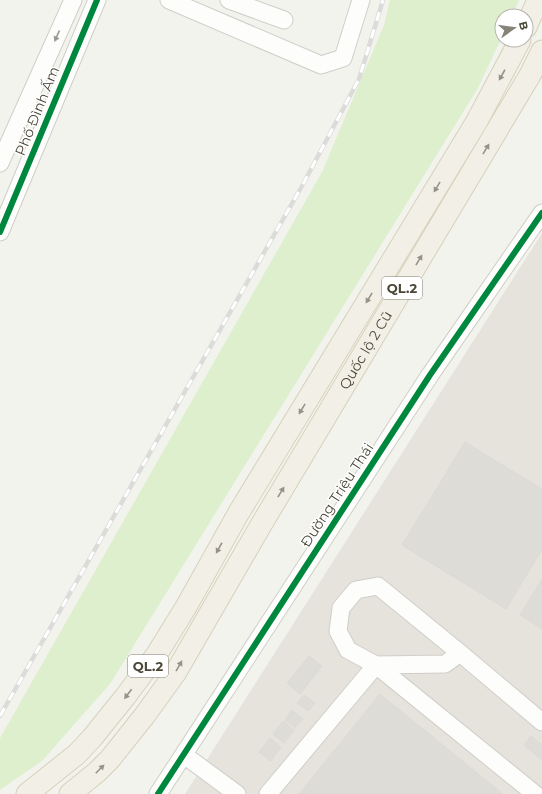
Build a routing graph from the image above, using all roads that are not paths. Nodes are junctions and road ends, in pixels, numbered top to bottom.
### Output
1 (73, 0) edge
2 (97, 0) edge
3 (169, 0) edge
4 (229, 0) edge
5 (361, 0) edge
6 (284, 20) dead end
7 (516, 48) edge
8 (542, 51) edge
9 (0, 163) edge
10 (542, 213) edge
11 (0, 232) edge
12 (460, 652) junction
13 (376, 665) junction
14 (542, 722) edge
15 (184, 755) junction
16 (27, 794) edge
17 (70, 794) edge
18 (158, 794) edge
19 (237, 794) edge
20 (268, 794) edge
21 (535, 794) edge

1 -> 9 street, Phố Đình Ấm
2 - 11 street, Phố Đình Ấm
3 - 5 street
4 - 6 street
7 -> 16 main road, Quốc lộ 2 Cũ / QL.2
17 -> 8 main road, Quốc lộ 2 Cũ / QL.2
10 - 15 street, Đường Triệu Thái
12 - 13 street
12 - 13 street
12 - 14 street
13 - 20 street
13 - 21 street
15 - 18 street, Đường Triệu Thái
15 - 19 street

